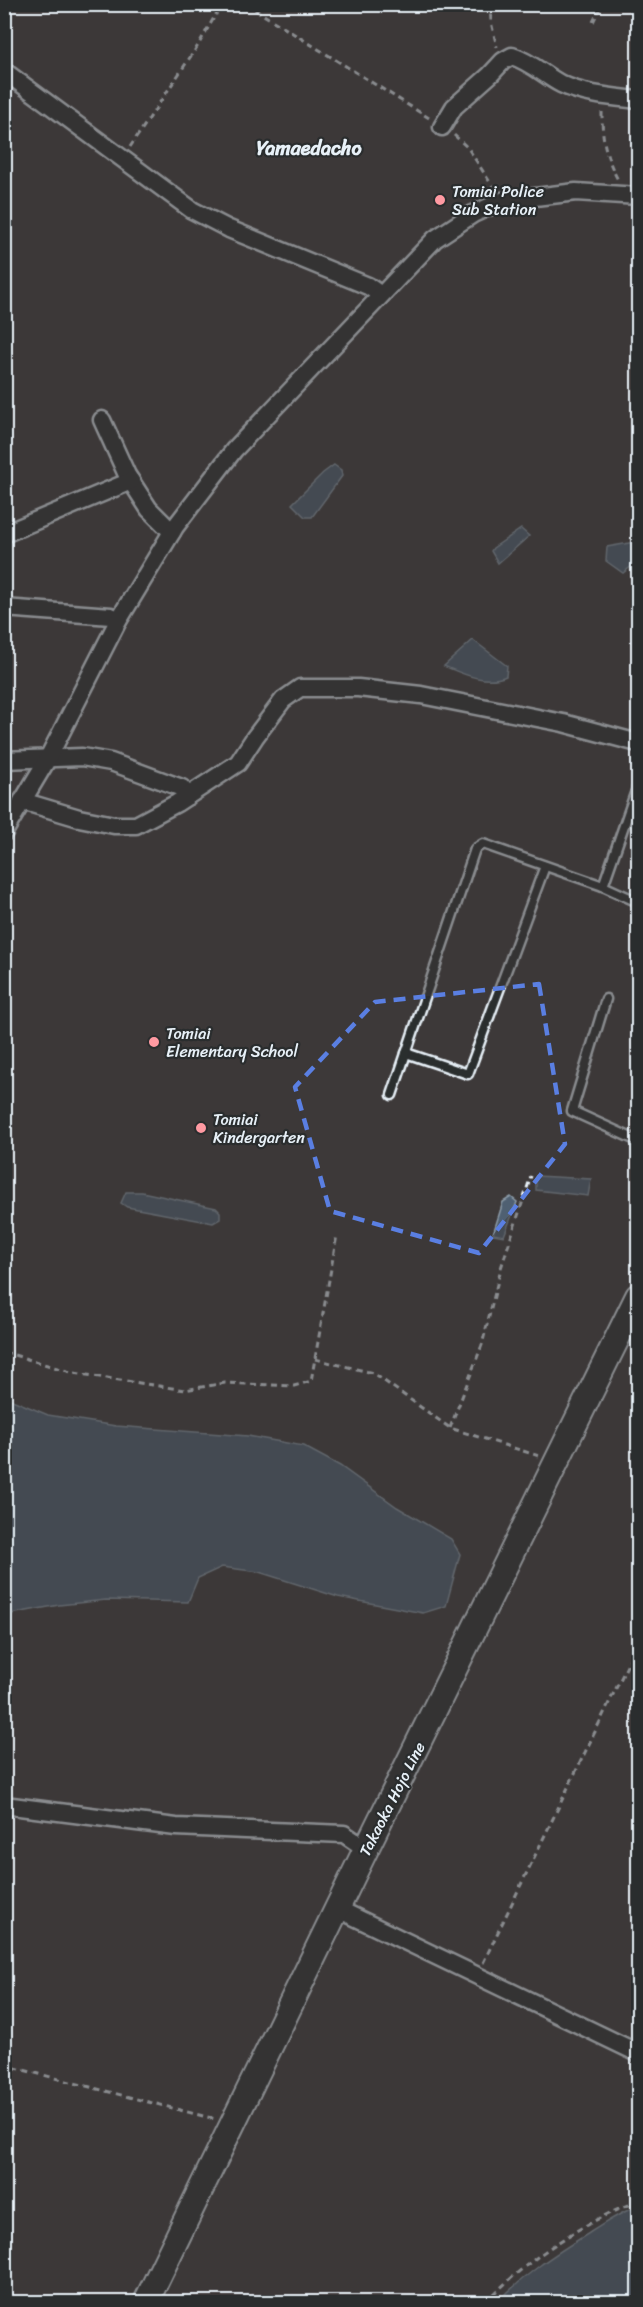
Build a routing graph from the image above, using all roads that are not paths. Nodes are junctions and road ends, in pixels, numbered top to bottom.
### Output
1 (4, 71) edge
2 (639, 100) edge
3 (442, 127) road end
4 (631, 195) edge
5 (381, 296) junction
6 (102, 420) dead end
7 (131, 482) junction
8 (172, 532) junction
9 (4, 534) edge
10 (4, 608) edge
11 (118, 621) junction
12 (639, 743) edge
13 (48, 757) junction
14 (4, 760) edge
15 (639, 785) edge
16 (188, 796) junction
17 (22, 801) junction
18 (4, 832) edge
19 (545, 866) junction
20 (603, 886) junction
21 (639, 902) edge
22 (606, 999) dead end
23 (406, 1053) junction
24 (392, 1095) dead end
25 (639, 1141) edge
26 (639, 1296) edge
27 (4, 1805) edge
28 (366, 1849) junction
29 (338, 1909) junction
30 (639, 2053) edge
31 (146, 2302) edge

1 - 5 street
2 - 3 street
4 - 5 street
5 - 8 street
6 - 7 street
7 - 8 street
7 - 9 street
8 - 11 street
10 - 11 street
11 - 13 street
12 - 16 street
13 - 14 street
13 - 16 street
13 - 17 street
15 - 20 lane
16 - 17 street
17 - 18 street
19 - 20 lane
19 - 23 lane
19 - 23 lane
20 - 21 lane
22 - 25 lane
23 - 24 lane
26 - 28 main road, Takaoka Hojo Line
27 - 28 street
28 - 29 main road, Takaoka Hojo Line
29 - 30 street
29 - 31 main road, Takaoka Hojo Line

